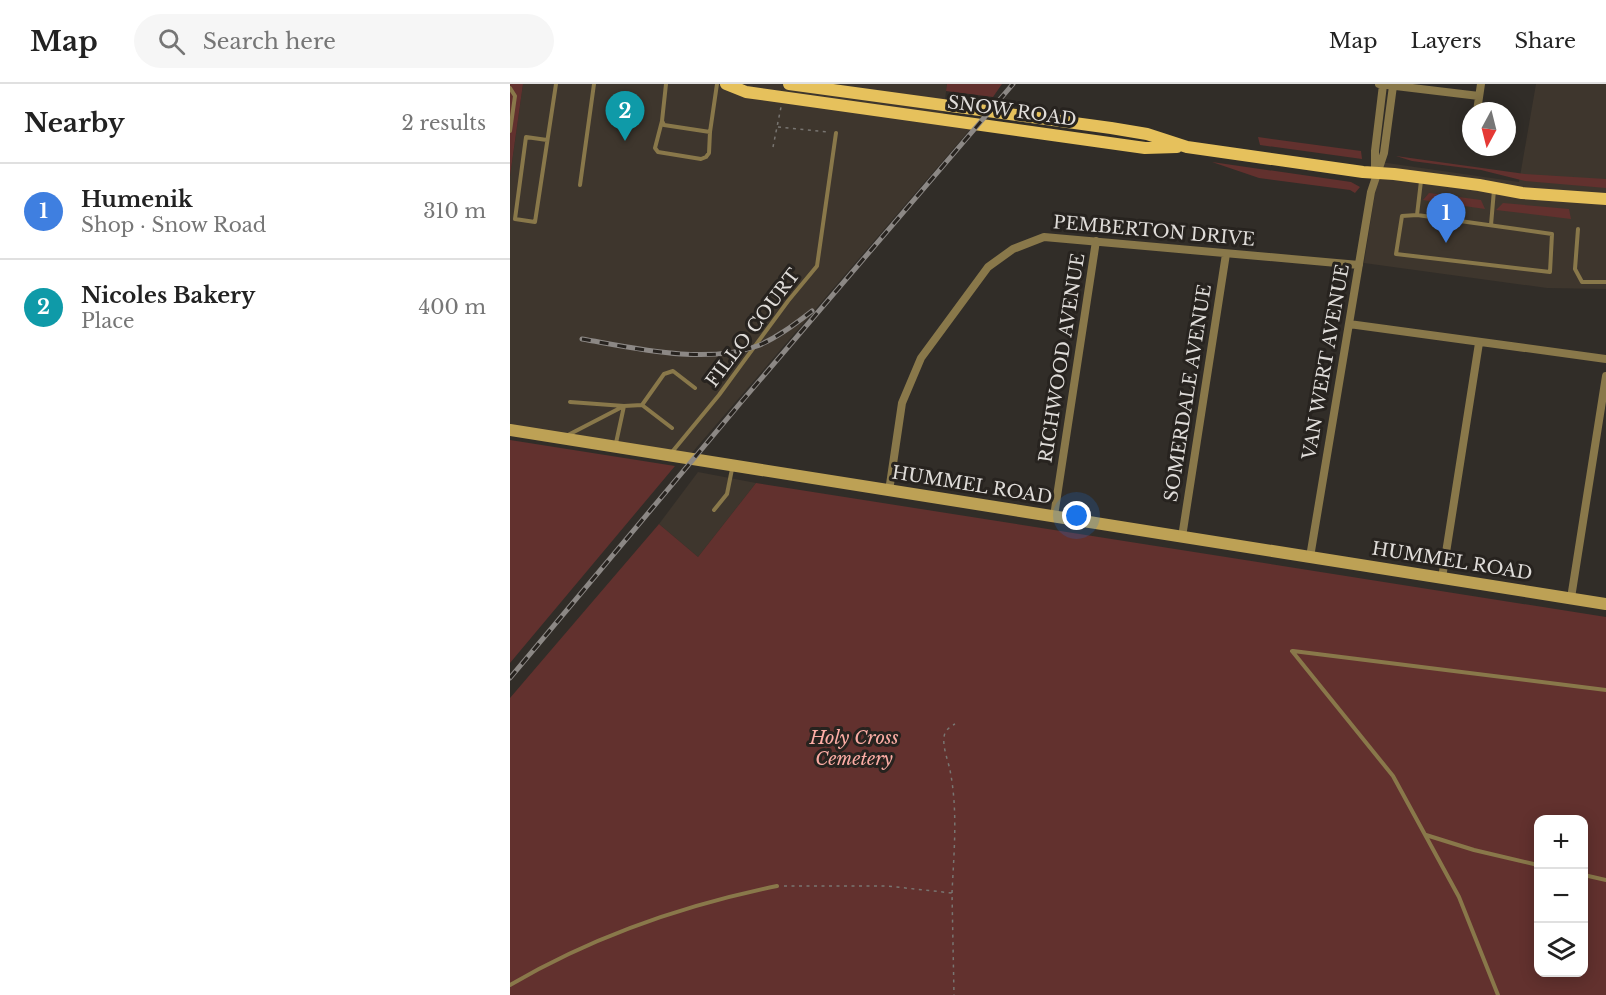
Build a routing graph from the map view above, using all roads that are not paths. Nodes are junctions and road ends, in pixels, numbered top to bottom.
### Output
1 (556, 84) edge
2 (594, 84) edge
3 (666, 84) edge
4 (717, 84) edge
5 (726, 84) edge
6 (789, 84) edge
7 (1381, 84) edge
8 (1480, 84) edge
9 (510, 86) edge
10 (1393, 86) junction
11 (1479, 96) junction
12 (1478, 102) edge
13 (662, 121) junction
14 (511, 124) edge
15 (510, 130) edge
16 (710, 132) junction
17 (836, 133) road end
18 (547, 140) junction
19 (1187, 147) junction
20 (1376, 172) junction
21 (1421, 177) junction
22 (580, 185) dead end
23 (1494, 188) junction
24 (1606, 199) edge
25 (1417, 215) junction
26 (1491, 225) junction
27 (1578, 229) dead end
28 (1096, 241) junction
29 (1226, 254) junction
30 (1359, 265) junction
31 (1606, 282) edge
32 (1349, 324) junction
33 (1479, 343) junction
34 (1606, 358) edge
35 (1606, 376) edge
36 (695, 388) dead end
37 (570, 402) dead end
38 (642, 405) junction
39 (624, 406) junction
40 (672, 428) dead end
41 (510, 430) edge
42 (562, 438) junction
43 (615, 446) junction
44 (670, 455) junction
45 (733, 465) junction
46 (889, 491) junction
47 (714, 510) dead end
48 (1054, 516) junction
49 (1182, 537) junction
50 (1310, 557) junction
51 (1442, 578) junction
52 (1571, 598) junction
53 (1606, 604) edge
54 (1606, 690) edge
55 (1426, 835) junction
56 (1534, 864) edge
57 (1588, 876) edge
58 (1606, 880) edge
59 (777, 886) road end
60 (510, 985) edge
61 (1498, 995) edge

1 - 18 lane
2 - 22 lane
3 - 13 lane
4 - 16 lane
5 - 19 main road, SNOW ROAD
6 - 19 main road, SNOW ROAD
7 - 10 street
7 - 20 street, VAN WERT AVENUE
8 - 11 street
9 - 14 lane
10 - 11 street
10 - 20 street, VAN WERT AVENUE
11 - 12 street
13 - 16 lane
13 - 16 lane
14 - 15 lane
17 - 44 lane, FILLO COURT
18 - 18 lane
19 - 20 main road, SNOW ROAD
20 - 21 main road, SNOW ROAD
20 - 30 street, VAN WERT AVENUE
21 - 23 main road, SNOW ROAD
21 - 25 lane
23 - 24 main road, SNOW ROAD
23 - 26 lane
25 - 26 lane
25 - 26 lane
27 - 31 lane
28 - 29 street, PEMBERTON DRIVE
28 - 46 street, PEMBERTON DRIVE
28 - 48 street, RICHWOOD AVENUE
29 - 30 street, PEMBERTON DRIVE
29 - 49 street, SOMERDALE AVENUE
30 - 32 street, VAN WERT AVENUE
32 - 33 street
32 - 50 street, VAN WERT AVENUE
33 - 34 street
33 - 51 street
35 - 52 street
36 - 38 lane
37 - 39 lane
38 - 39 lane
38 - 40 lane
39 - 42 lane
39 - 43 lane
41 - 42 street, HUMMEL ROAD
42 - 43 street, HUMMEL ROAD
43 - 44 street, HUMMEL ROAD
44 - 45 street, HUMMEL ROAD
45 - 46 street, HUMMEL ROAD
45 - 47 lane
46 - 48 street, HUMMEL ROAD
48 - 49 street, HUMMEL ROAD
49 - 50 street, HUMMEL ROAD
50 - 51 street, HUMMEL ROAD
51 - 52 street, HUMMEL ROAD
52 - 53 street, HUMMEL ROAD
54 - 55 lane
55 - 56 lane
55 - 61 lane
57 - 58 lane
59 - 60 lane

